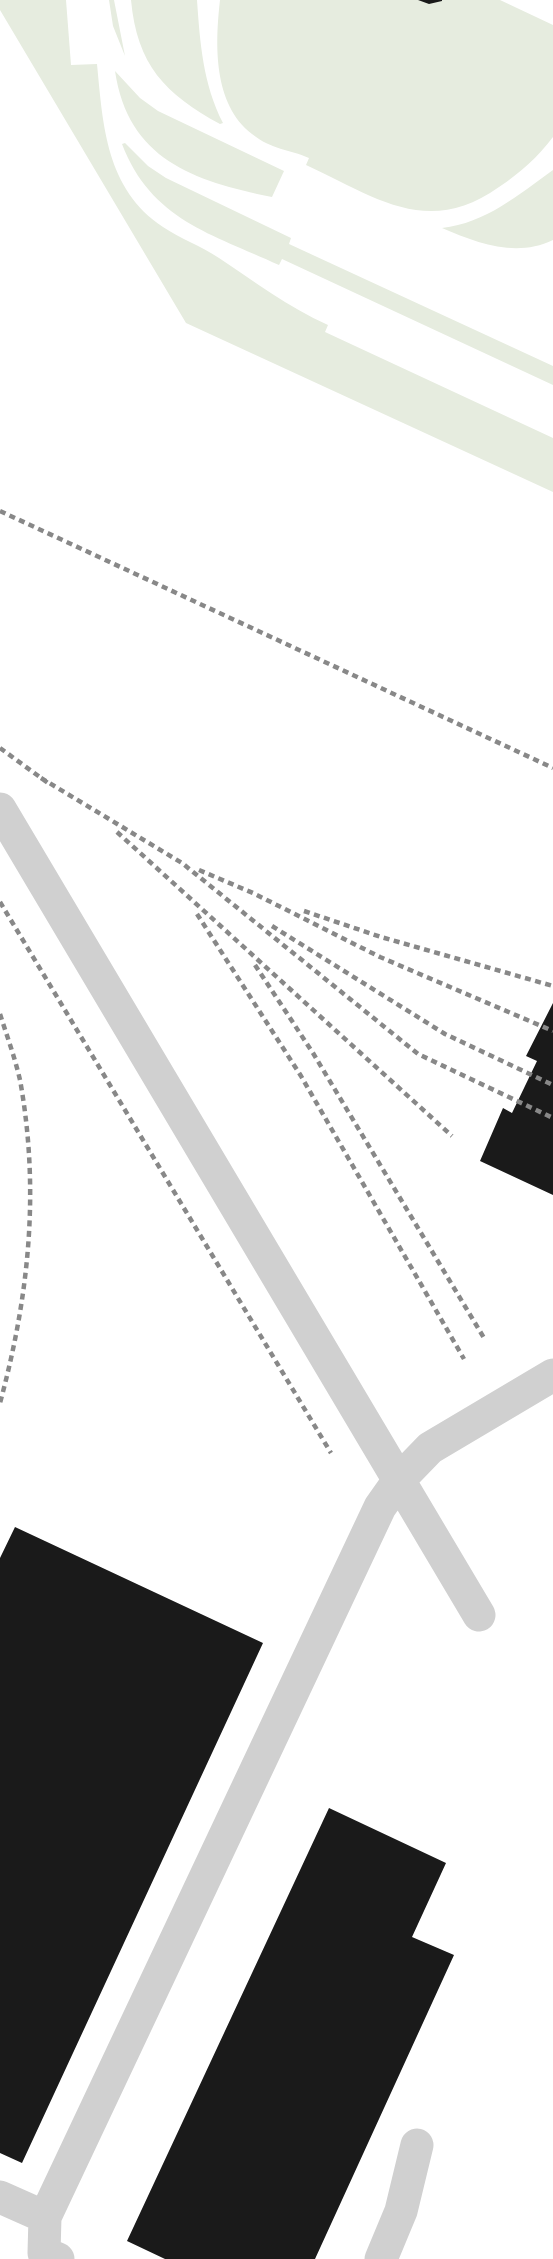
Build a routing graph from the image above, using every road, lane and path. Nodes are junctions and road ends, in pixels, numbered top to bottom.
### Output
1 (0, 809) edge
2 (553, 1374) edge
3 (399, 1480) junction
4 (479, 1615) dead end
5 (417, 2145) dead end
6 (0, 2197) edge
7 (45, 2217) junction
8 (58, 2259) edge
9 (381, 2259) edge

1 - 3 lane
2 - 3 lane
3 - 4 lane
3 - 7 lane
5 - 9 lane
6 - 7 lane
7 - 8 lane

